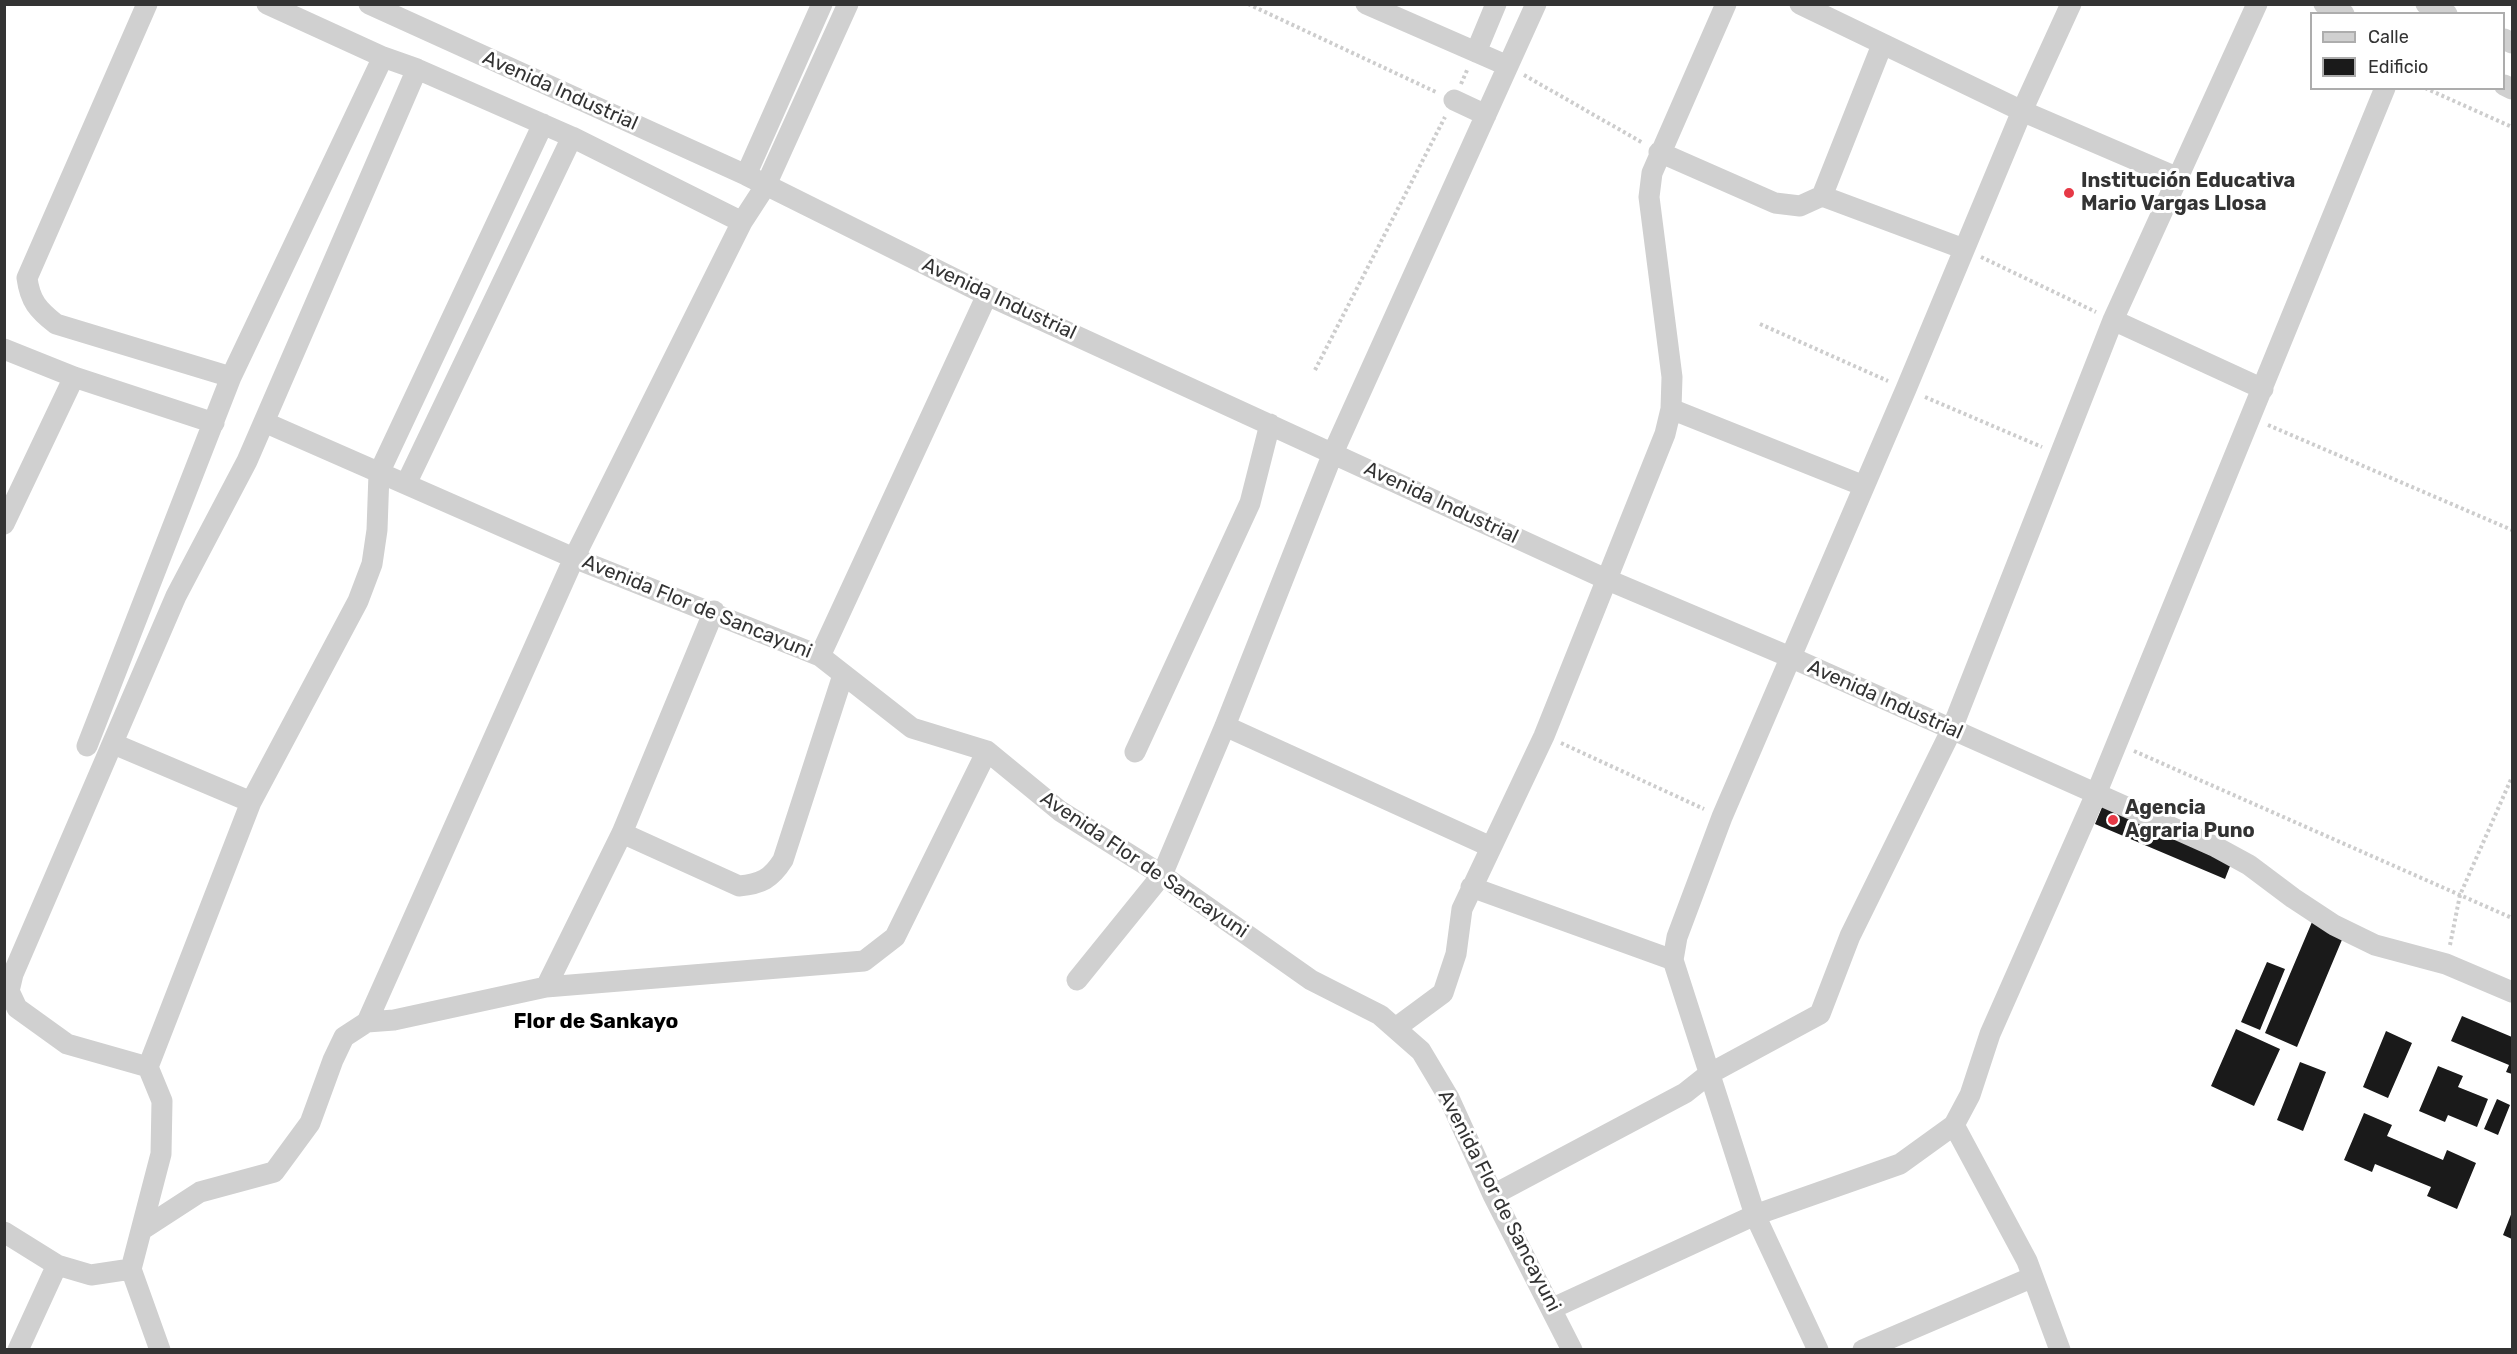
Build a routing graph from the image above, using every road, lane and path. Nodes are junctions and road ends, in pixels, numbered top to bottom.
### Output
1 (147, 4) edge
2 (267, 4) edge
3 (369, 4) edge
4 (822, 4) edge
5 (848, 4) edge
6 (1248, 4) edge
7 (1366, 4) edge
8 (1496, 4) edge
9 (1536, 4) edge
10 (1726, 4) edge
11 (1800, 4) edge
12 (2071, 4) edge
13 (2257, 4) edge
14 (2324, 4) edge
15 (2426, 4) edge
16 (2340, 12) edge
17 (2442, 12) edge
18 (1882, 45) junction
19 (1476, 52) junction
20 (383, 57) junction
21 (1508, 66) junction
22 (417, 69) junction
23 (2384, 90) edge
24 (2429, 90) edge
25 (1454, 100) junction
26 (2022, 111) junction
27 (1486, 115) junction
28 (543, 124) junction
29 (2512, 127) edge
30 (572, 137) junction
31 (1659, 152) junction
32 (746, 175) junction
33 (2178, 178) junction
34 (766, 184) junction
35 (1822, 196) junction
36 (742, 222) junction
37 (1964, 249) junction
38 (987, 295) junction
39 (2113, 320) junction
40 (4, 349) edge
41 (1315, 370) dead end
42 (74, 377) junction
43 (231, 378) junction
44 (2263, 389) junction
45 (1671, 409) junction
46 (264, 422) junction
47 (214, 423) junction
48 (1270, 424) junction
49 (2266, 424) dead end
50 (1333, 453) junction
51 (379, 473) junction
52 (406, 484) junction
53 (1864, 486) junction
54 (4, 524) edge
55 (2512, 531) edge
56 (574, 558) junction
57 (1608, 580) junction
58 (714, 611) junction
59 (820, 656) junction
60 (1790, 657) junction
61 (843, 675) junction
62 (1225, 726) junction
63 (1951, 731) junction
64 (1544, 736) junction
65 (114, 744) junction
66 (87, 746) dead end
67 (2125, 747) dead end
68 (987, 751) junction
69 (1135, 752) dead end
70 (2512, 777) edge
71 (2096, 794) junction
72 (251, 802) junction
73 (1722, 817) junction
74 (622, 833) junction
75 (1491, 848) junction
76 (1162, 875) junction
77 (1471, 887) junction
78 (2460, 895) junction
79 (2512, 918) edge
80 (1673, 960) junction
81 (2446, 964) junction
82 (1077, 980) dead end
83 (546, 987) junction
84 (2512, 992) edge
85 (367, 1022) junction
86 (1397, 1027) junction
87 (148, 1067) junction
88 (1709, 1074) junction
89 (1954, 1125) junction
90 (1493, 1195) junction
91 (1755, 1215) junction
92 (143, 1229) junction
93 (4, 1232) edge
94 (57, 1265) junction
95 (131, 1269) junction
96 (2033, 1277) junction
97 (1553, 1308) junction
98 (18, 1350) edge
99 (159, 1350) edge
100 (1572, 1350) edge
101 (1818, 1350) edge
102 (1863, 1350) edge
103 (2060, 1350) edge

1 - 43 street
2 - 20 street, Avenida Industrial
3 - 32 street, Avenida Industrial
4 - 32 street
5 - 34 street
6 - 25 path
7 - 19 street
8 - 19 street
9 - 21 street
10 - 31 street
11 - 18 street
12 - 26 street
13 - 33 street
14 - 16 street
15 - 17 street
18 - 26 street
18 - 35 street
19 - 21 street
19 - 25 path
20 - 22 street, Avenida Industrial
20 - 43 street
21 - 27 street
21 - 31 path
22 - 28 street, Avenida Industrial
22 - 46 street
23 - 44 street
24 - 29 path
25 - 27 street
25 - 41 path
26 - 33 street
26 - 37 street
27 - 50 street
28 - 30 street, Avenida Industrial
28 - 51 street
30 - 36 street, Avenida Industrial
30 - 52 street
31 - 35 street
31 - 45 street
32 - 34 street, Avenida Industrial
33 - 39 street
34 - 36 street
34 - 38 street, Avenida Industrial
35 - 37 street
36 - 56 street
37 - 39 path
37 - 53 street
38 - 48 street, Avenida Industrial
38 - 59 street
39 - 44 street
39 - 63 street
40 - 42 street
42 - 47 street
42 - 54 street
43 - 47 street
44 - 71 street
45 - 53 street
45 - 57 street
46 - 51 street, Avenida Flor de Sancayuni
46 - 65 street
47 - 66 street
48 - 50 street, Avenida Industrial
48 - 69 street
49 - 55 path
50 - 57 street, Avenida Industrial
50 - 62 street
51 - 52 street, Avenida Flor de Sancayuni
51 - 72 street
52 - 56 street, Avenida Flor de Sancayuni
53 - 60 street
56 - 58 street, Avenida Flor de Sancayuni
56 - 85 street
57 - 60 street, Avenida Industrial
57 - 64 street
58 - 59 street, Avenida Flor de Sancayuni
58 - 74 street
59 - 61 street, Avenida Flor de Sancayuni
60 - 63 street, Avenida Industrial
60 - 73 street
61 - 68 street, Avenida Flor de Sancayuni
61 - 74 street
62 - 75 street
62 - 76 street
63 - 71 street, Avenida Industrial
63 - 88 street
64 - 73 path
64 - 75 street
65 - 72 street
65 - 87 street
67 - 78 path
68 - 76 street, Avenida Flor de Sancayuni
68 - 83 street
70 - 78 path
71 - 81 street, Avenida Industrial
71 - 89 street
72 - 87 street
73 - 80 street
74 - 83 street
75 - 77 street
76 - 82 street
76 - 86 street, Avenida Flor de Sancayuni
77 - 80 street
77 - 86 street
78 - 79 path
78 - 81 path
80 - 88 street
81 - 84 street, Avenida Industrial
83 - 85 street
85 - 92 street
86 - 90 street, Avenida Flor de Sancayuni
87 - 92 street
88 - 90 street
88 - 91 street
89 - 91 street
89 - 96 street
90 - 97 street, Avenida Flor de Sancayuni
91 - 97 street
91 - 101 street
92 - 95 street
93 - 94 street
94 - 95 street
94 - 98 street
95 - 99 street
96 - 102 street
96 - 103 street
97 - 100 street, Avenida Flor de Sancayuni

